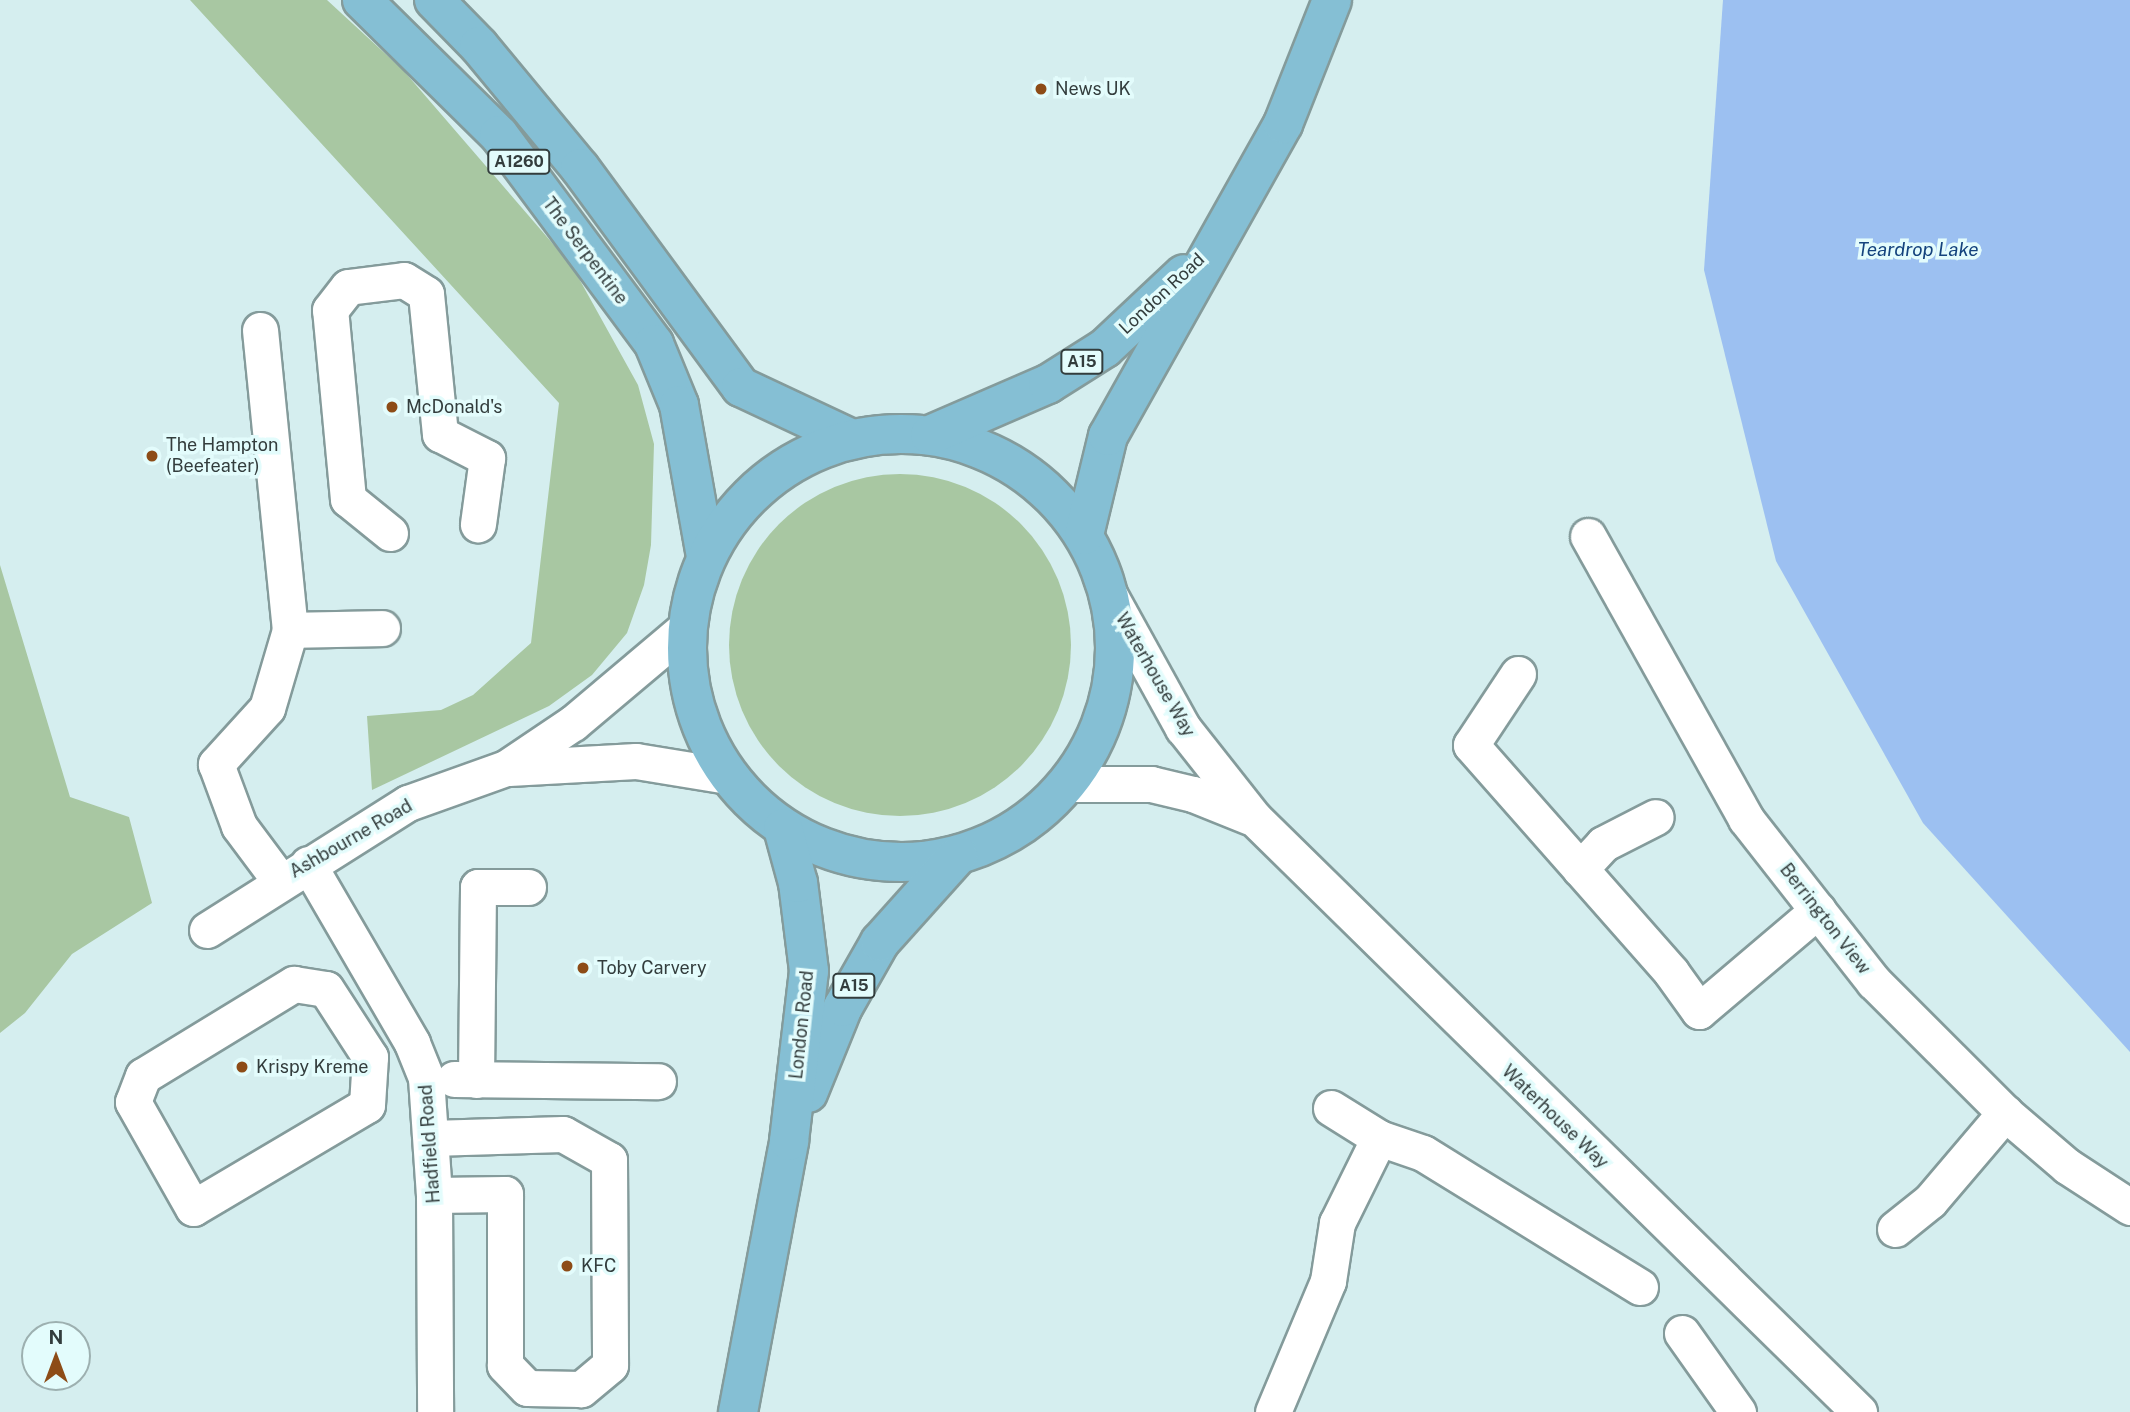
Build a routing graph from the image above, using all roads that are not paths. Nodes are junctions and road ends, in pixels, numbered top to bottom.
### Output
1 (362, 0) edge
2 (434, 0) edge
3 (460, 0) edge
4 (1332, 0) edge
5 (479, 46) junction
6 (1209, 251) junction
7 (260, 330) dead end
8 (930, 435) junction
9 (852, 439) junction
10 (478, 524) dead end
11 (390, 533) dead end
12 (1084, 535) junction
13 (706, 558) junction
14 (1589, 558) dead end
15 (1110, 596) junction
16 (687, 627) junction
17 (382, 628) dead end
18 (290, 630) junction
19 (1518, 674) dead end
20 (506, 768) junction
21 (728, 776) junction
22 (1068, 784) junction
23 (1656, 817) dead end
24 (1254, 818) junction
25 (783, 828) junction
26 (958, 855) junction
27 (1580, 869) junction
28 (294, 873) junction
29 (528, 887) dead end
30 (1818, 910) junction
31 (207, 930) dead end
32 (426, 1078) junction
33 (476, 1080) junction
34 (658, 1081) dead end
35 (1331, 1108) dead end
36 (2005, 1113) junction
37 (431, 1138) junction
38 (1379, 1138) junction
39 (789, 1141) junction
40 (434, 1195) junction
41 (2130, 1207) edge
42 (193, 1208) joint
43 (1895, 1229) dead end
44 (1640, 1287) dead end
45 (1682, 1333) dead end
46 (435, 1412) edge
47 (738, 1412) edge
48 (1273, 1412) edge
49 (1738, 1412) edge
50 (1859, 1412) edge

1 - 13 main road, The Serpentine / A1260
2 - 5 main road, A1260
3 - 5 main road
4 - 6 main road, London Road / A15
5 - 9 main road, A1260
6 - 8 main road, London Road / A15
6 - 12 main road, London Road / A15
7 - 18 street
8 - 9 main road
8 - 12 main road
9 - 13 main road
10 - 11 street
12 - 15 main road
13 - 16 main road
14 - 30 street, Berrington View
15 - 22 main road
15 - 24 street, Waterhouse Way
16 - 20 street, Ashbourne Road
16 - 21 main road
17 - 18 street
18 - 28 street, Hadfield Road
19 - 27 street
20 - 21 street, Ashbourne Road
20 - 28 street, Ashbourne Road
21 - 25 main road
22 - 24 street, Waterhouse Way
22 - 26 main road
23 - 27 street
24 - 50 street, Waterhouse Way
25 - 26 main road
25 - 39 main road, London Road / A15
26 - 39 main road, London Road / A15
27 - 30 street
28 - 31 street, Ashbourne Road
28 - 32 street, Hadfield Road
29 - 33 street
30 - 36 street, Berrington View
32 - 33 street
32 - 37 street, Hadfield Road
33 - 34 street
35 - 38 street
36 - 41 street, Berrington View
36 - 43 street
37 - 40 street, Hadfield Road
37 - 40 street
38 - 44 street
38 - 48 street
39 - 47 main road, London Road / A15
40 - 46 street, Hadfield Road
42 - 42 street
45 - 49 street

